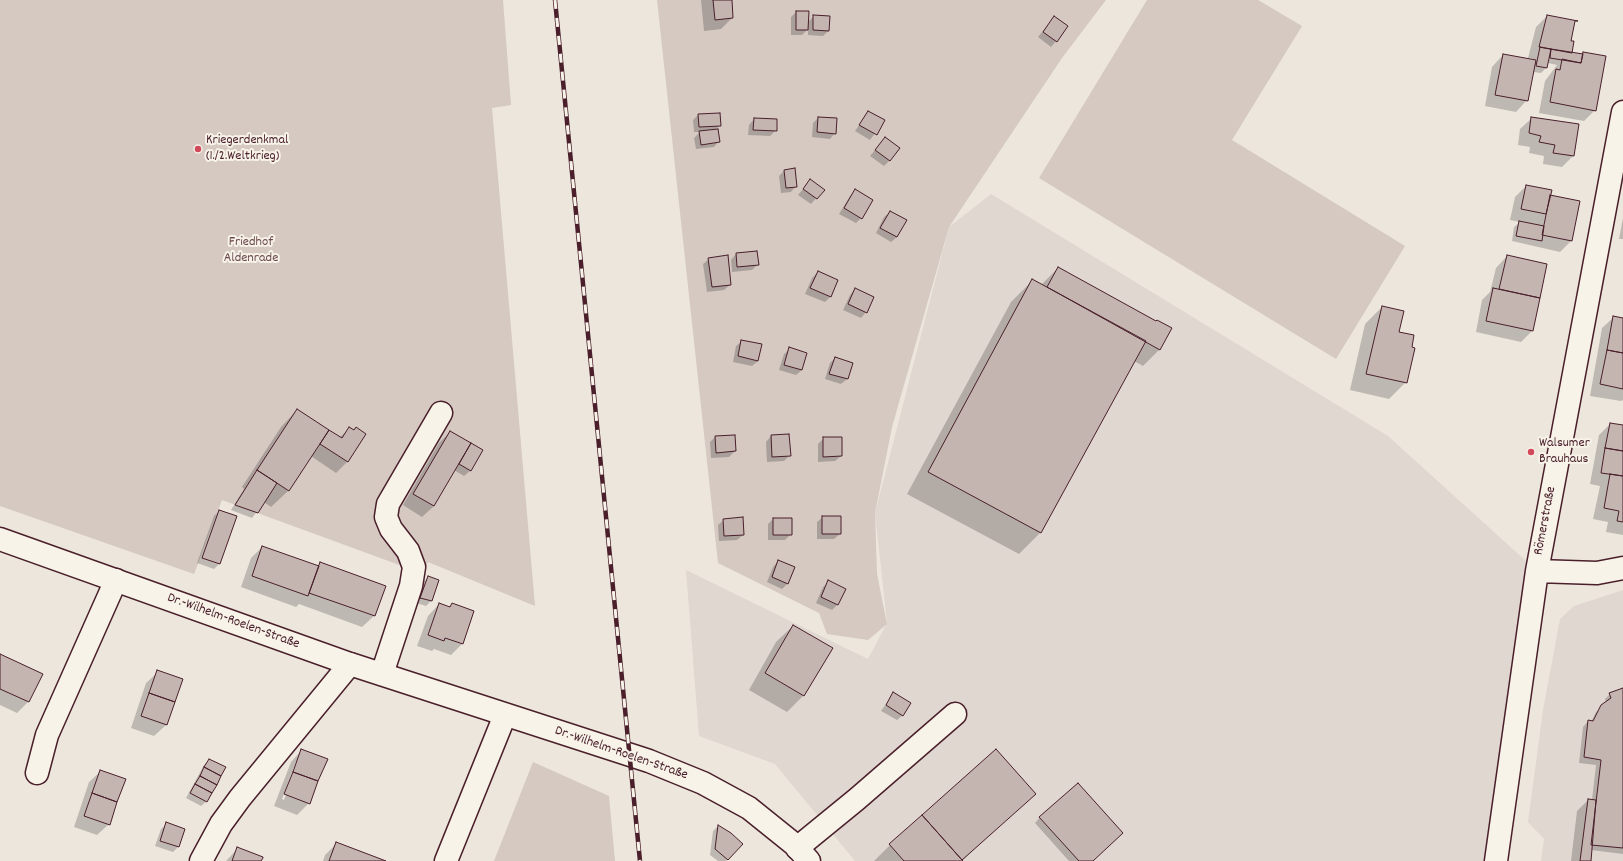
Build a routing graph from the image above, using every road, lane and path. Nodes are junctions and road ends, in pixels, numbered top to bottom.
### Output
1 (1623, 112) edge
2 (441, 413) dead end
3 (0, 538) edge
4 (1623, 568) edge
5 (1537, 571) junction
6 (116, 580) junction
7 (350, 664) junction
8 (382, 674) junction
9 (955, 714) dead end
10 (505, 715) junction
11 (37, 773) dead end
12 (803, 854) edge
13 (201, 861) edge
14 (446, 861) edge
15 (1496, 861) edge

1 - 5 street, Römerstraße
2 - 8 street
3 - 6 street, Dr.-Wilhelm-Roelen-Straße
4 - 5 street
5 - 15 street, Römerstraße
6 - 7 street, Dr.-Wilhelm-Roelen-Straße
6 - 11 street
7 - 8 street, Dr.-Wilhelm-Roelen-Straße
7 - 13 street
8 - 10 street, Dr.-Wilhelm-Roelen-Straße
9 - 12 street
10 - 12 street, Dr.-Wilhelm-Roelen-Straße
10 - 14 street

